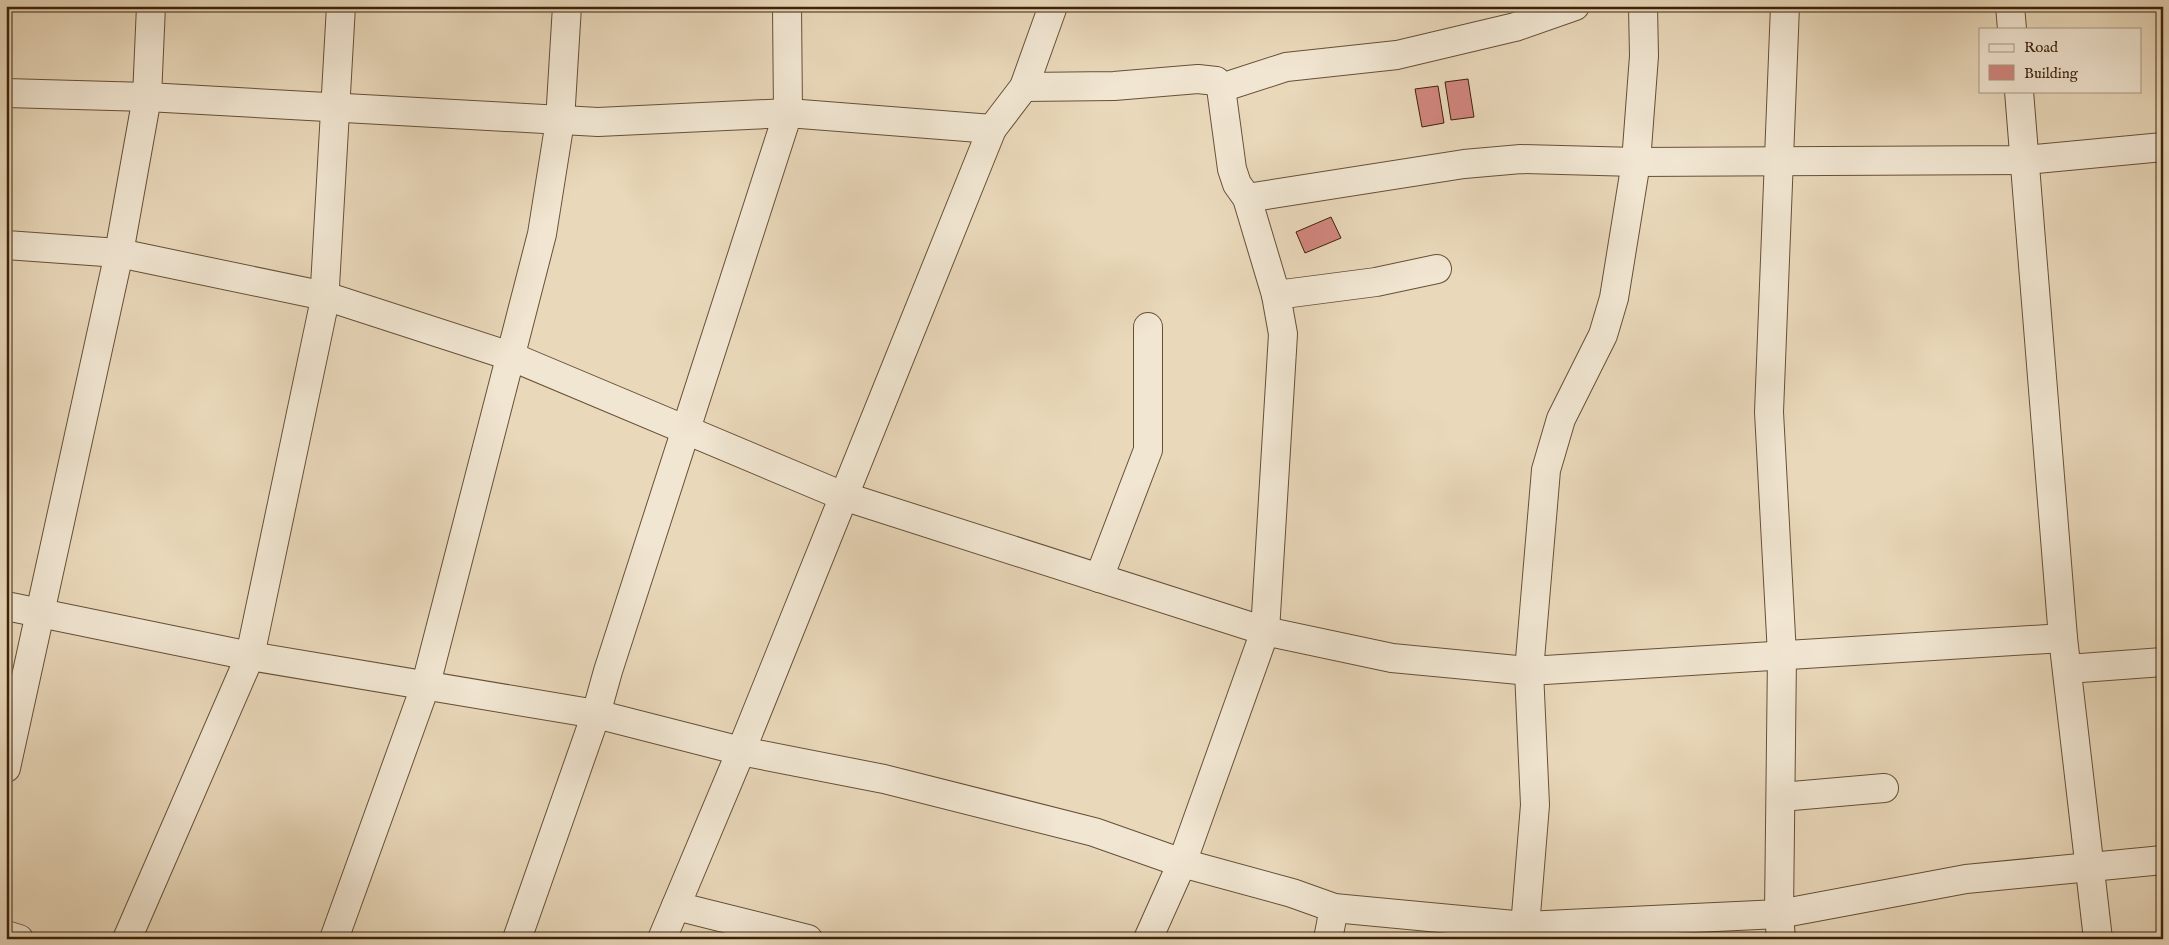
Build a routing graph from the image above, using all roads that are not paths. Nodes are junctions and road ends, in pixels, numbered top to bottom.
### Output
1 (151, 6) edge
2 (341, 6) edge
3 (566, 6) edge
4 (787, 6) edge
5 (1053, 6) edge
6 (1575, 6) edge
7 (1643, 6) edge
8 (1785, 6) edge
9 (2010, 6) edge
10 (2012, 28) edge
11 (1024, 87) junction
12 (1221, 88) junction
13 (2019, 92) edge
14 (6, 93) edge
15 (147, 96) junction
16 (337, 109) junction
17 (788, 113) junction
18 (560, 121) junction
19 (992, 129) junction
20 (2163, 147) edge
21 (1777, 160) junction
22 (2026, 160) junction
23 (1636, 162) junction
24 (1247, 198) junction
25 (6, 245) edge
26 (119, 253) junction
27 (1437, 269) dead end
28 (1276, 295) junction
29 (325, 296) junction
30 (1148, 326) dead end
31 (510, 356) junction
32 (685, 430) junction
33 (843, 496) junction
34 (1099, 578) junction
35 (6, 606) edge
36 (42, 612) junction
37 (1265, 631) junction
38 (2063, 638) junction
39 (1782, 655) junction
40 (250, 656) junction
41 (2163, 662) edge
42 (2067, 669) junction
43 (1529, 671) junction
44 (426, 684) junction
45 (596, 714) junction
46 (741, 751) junction
47 (6, 768) edge
48 (1884, 788) dead end
49 (1781, 797) junction
50 (2163, 860) edge
51 (1182, 863) junction
52 (2091, 866) junction
53 (676, 906) junction
54 (1334, 908) junction
55 (1780, 926) edge
56 (1525, 933) edge
57 (6, 935) edge
58 (19, 939) edge
59 (127, 939) edge
60 (334, 939) edge
61 (517, 939) edge
62 (662, 939) edge
63 (808, 939) edge
64 (1148, 939) edge
65 (1328, 939) edge
66 (2098, 939) edge

1 - 15 street
2 - 16 street
3 - 18 street
4 - 17 street
5 - 11 street
6 - 12 street
7 - 23 street
8 - 21 street
9 - 10 street
11 - 12 street
11 - 19 street
12 - 24 street
13 - 22 street
14 - 15 street
15 - 16 street
15 - 26 street
16 - 18 street
16 - 29 street
17 - 18 street
17 - 19 street
17 - 32 street
18 - 31 street
19 - 33 street
20 - 22 street
21 - 22 street
21 - 23 street
21 - 39 street
22 - 38 street
23 - 24 street
23 - 43 street
24 - 28 street
25 - 26 street
26 - 29 street
26 - 36 street
27 - 28 street
28 - 37 street
29 - 31 street
29 - 40 street
30 - 34 street
31 - 32 street
31 - 44 street
32 - 33 street
32 - 45 street
33 - 34 street
33 - 46 street
34 - 37 street
35 - 36 street
36 - 40 street
36 - 47 street
37 - 43 street
37 - 51 street
38 - 39 street
38 - 42 street
39 - 43 street
39 - 49 street
40 - 44 street
40 - 59 street
41 - 42 street
42 - 52 street
43 - 56 street
44 - 45 street
44 - 60 street
45 - 46 street
45 - 61 street
46 - 51 street
46 - 53 street
48 - 49 street
49 - 55 street
50 - 52 street
51 - 54 street
51 - 64 street
52 - 55 street
52 - 66 street
53 - 62 street
53 - 63 street
54 - 56 street
54 - 65 street
55 - 56 street
57 - 58 street

